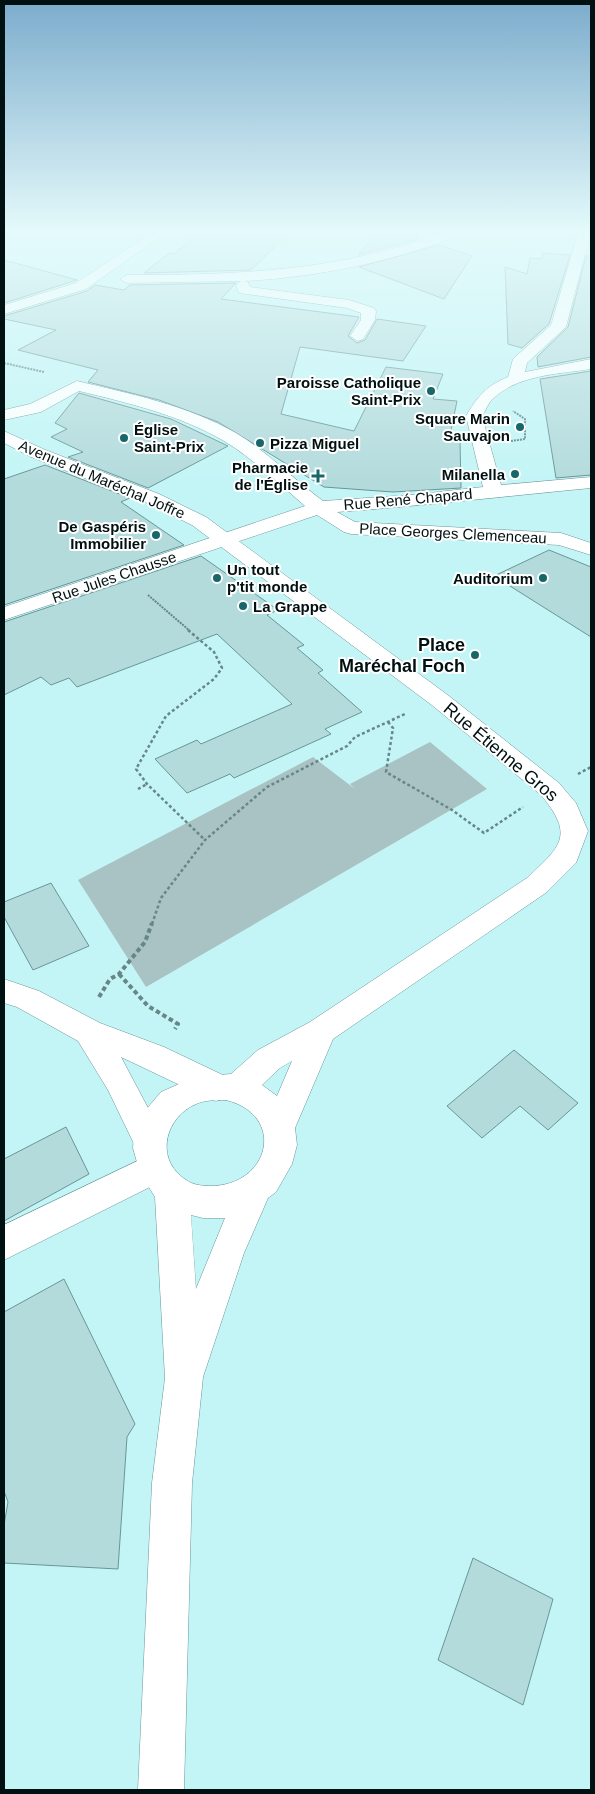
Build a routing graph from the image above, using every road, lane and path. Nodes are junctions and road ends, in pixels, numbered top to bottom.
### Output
1 (369, 314) edge
2 (562, 314) edge
3 (358, 336) dead end
4 (591, 364) edge
5 (516, 379) junction
6 (4, 415) edge
7 (4, 436) edge
8 (524, 439) dead end
9 (511, 444) dead end
10 (591, 482) edge
11 (493, 491) junction
12 (321, 507) junction
13 (224, 539) junction
14 (591, 549) edge
15 (126, 574) junction
16 (4, 614) edge
17 (412, 711) dead end
18 (388, 722) junction
19 (147, 784) junction
20 (138, 789) dead end
21 (550, 789) junction
22 (583, 830) edge
23 (205, 840) junction
24 (119, 974) junction
25 (4, 992) edge
26 (178, 1024) dead end
27 (83, 1029) junction
28 (321, 1031) junction
29 (226, 1088) junction
30 (279, 1128) junction
31 (158, 1166) junction
32 (255, 1190) junction
33 (4, 1242) edge
34 (184, 1378) junction
35 (161, 1790) edge

1 - 3 street
2 - 5 street
4 - 5 street, Rue René Chapard
5 - 11 street, Rue René Chapard
6 - 12 street
7 - 13 street, Avenue du Maréchal Joffre
8 - 9 path
10 - 11 street
11 - 12 street, Rue René Chapard
12 - 13 street
12 - 14 street, Place Georges Clemenceau
13 - 15 street, Rue Jules Chausse
13 - 21 street, Rue Étienne Gros
15 - 16 street, Rue Jules Chausse
15 - 19 path
17 - 18 path
18 - 21 path
18 - 23 path
19 - 20 path
19 - 23 path
21 - 22 street, Rue Étienne Gros
22 - 28 street, Rue Étienne Gros
23 - 24 path
24 - 26 path
24 - 27 path
25 - 27 street
27 - 29 street
27 - 31 street
28 - 29 street, Rue Étienne Gros
28 - 30 street
29 - 30 street
29 - 31 street
30 - 32 street
31 - 32 street
31 - 33 street
31 - 34 street
32 - 34 street
34 - 35 street

